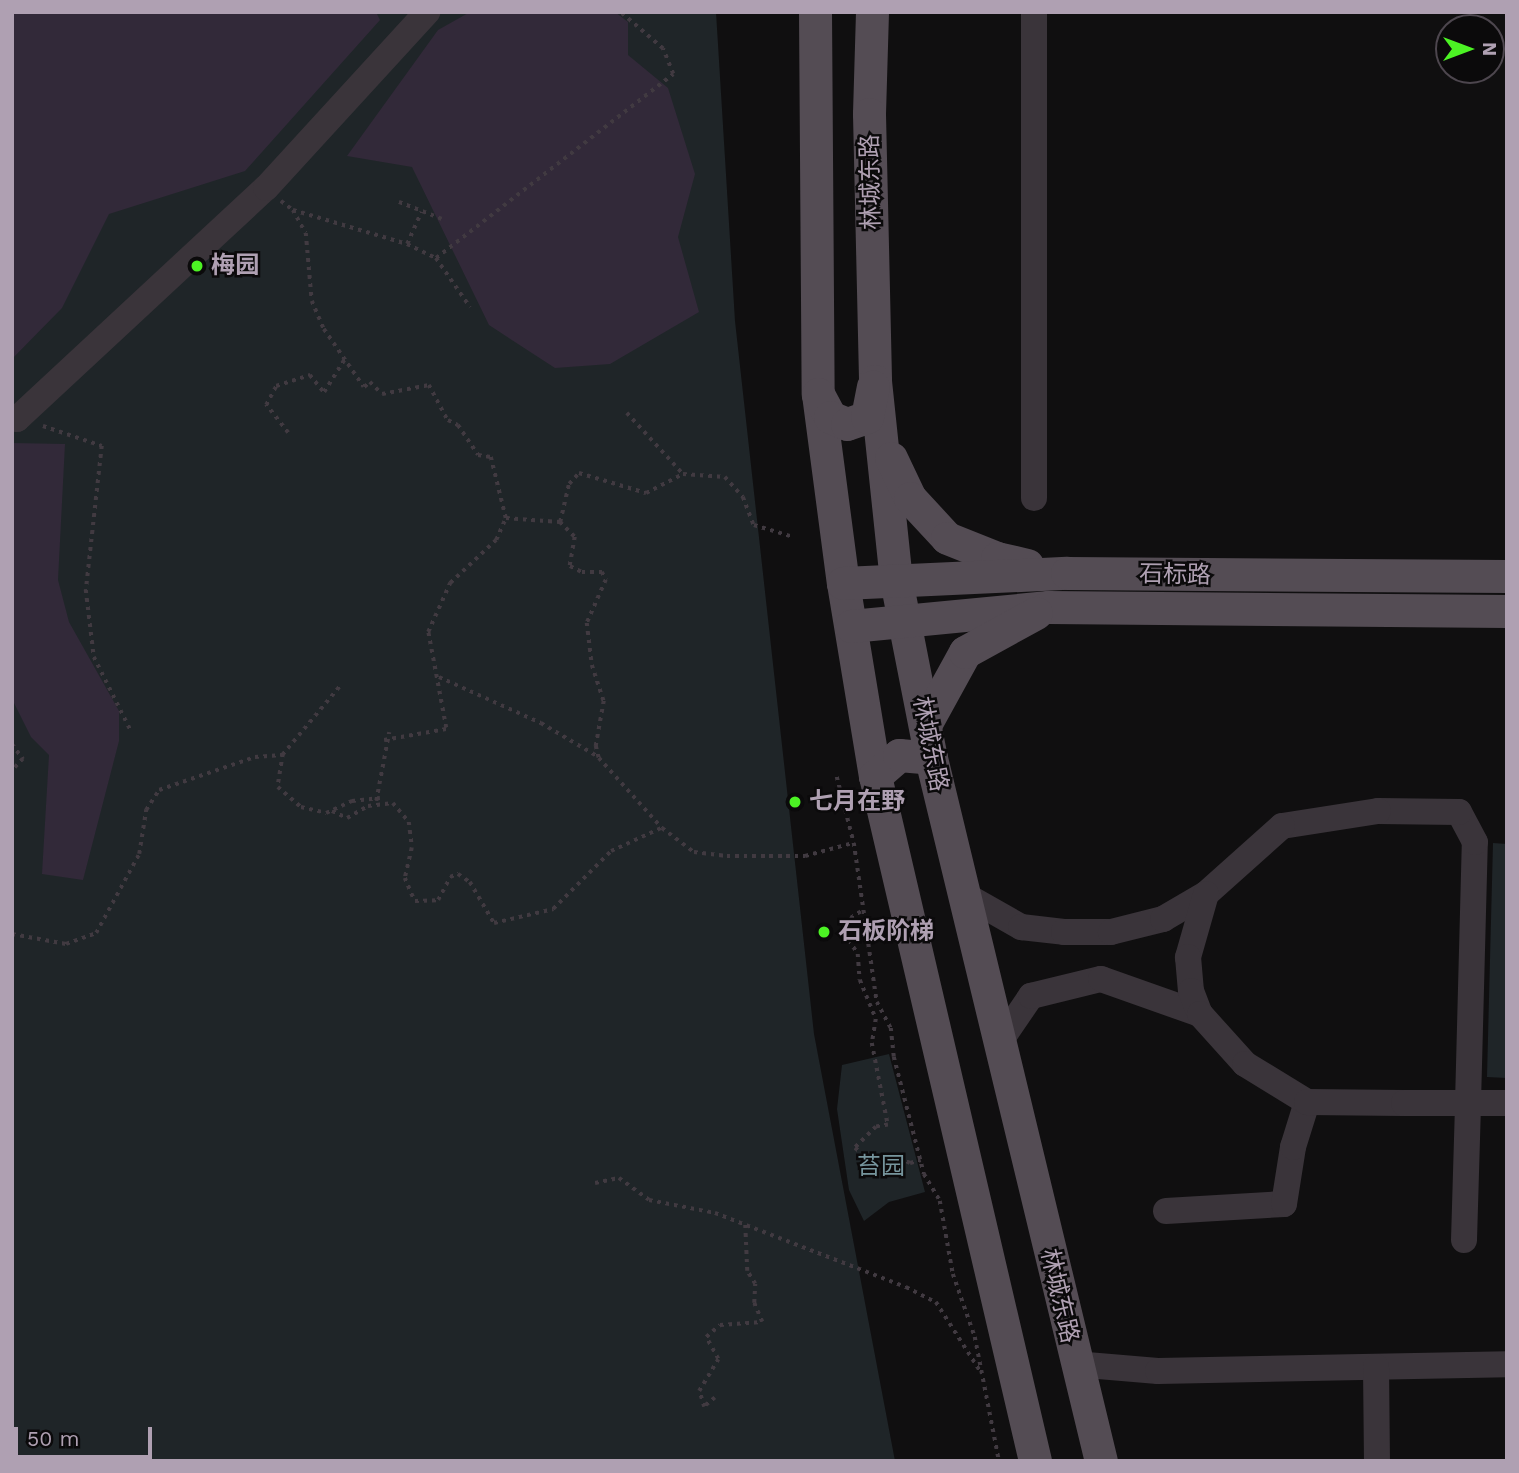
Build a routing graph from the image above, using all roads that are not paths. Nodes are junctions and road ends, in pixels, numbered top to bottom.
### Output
1 (427, 12) edge
2 (815, 12) edge
3 (872, 12) edge
4 (1034, 12) edge
5 (875, 381) junction
6 (818, 394) junction
7 (15, 419) edge
8 (880, 434) junction
9 (1034, 498) dead end
10 (1067, 573) junction
11 (993, 576) junction
12 (1507, 576) edge
13 (896, 580) junction
14 (843, 583) junction
15 (1048, 607) junction
16 (995, 609) junction
17 (1507, 611) edge
18 (904, 619) junction
19 (851, 625) junction
20 (926, 723) junction
21 (931, 758) junction
22 (875, 775) junction
23 (963, 894) junction
24 (1206, 894) junction
25 (1200, 1014) junction
26 (999, 1043) junction
27 (1307, 1102) junction
28 (1468, 1103) junction
29 (1507, 1103) edge
30 (1166, 1211) dead end
31 (1464, 1240) dead end
32 (1075, 1364) junction
33 (1507, 1364) edge
34 (1376, 1367) junction
35 (1035, 1461) edge
36 (1101, 1461) edge
37 (1377, 1461) edge

1 - 7 street
2 - 6 main road
3 - 5 main road, 林城东路
4 - 9 street
5 - 6 main road
5 - 8 main road, 林城东路
6 - 14 main road
8 - 10 main road
8 - 13 main road, 林城东路
10 - 11 main road, 石标路
10 - 12 main road, 石标路
11 - 13 main road, 石标路
11 - 16 main road
13 - 14 main road, 石标路
13 - 18 main road, 林城东路
14 - 19 main road
15 - 16 main road, 石标路
15 - 17 main road, 石标路
15 - 20 main road
16 - 18 main road, 石标路
18 - 19 main road, 石标路
18 - 20 main road, 林城东路
19 - 22 main road
20 - 21 main road, 林城东路
21 - 22 main road
21 - 23 main road, 林城东路
22 - 35 main road
23 - 24 street
23 - 26 main road, 林城东路
24 - 25 street
24 - 28 street
25 - 26 street
25 - 27 street
26 - 32 main road, 林城东路
27 - 28 street
27 - 30 street
28 - 29 street
28 - 31 street
32 - 34 street
32 - 36 main road, 林城东路
33 - 34 street
34 - 37 street

